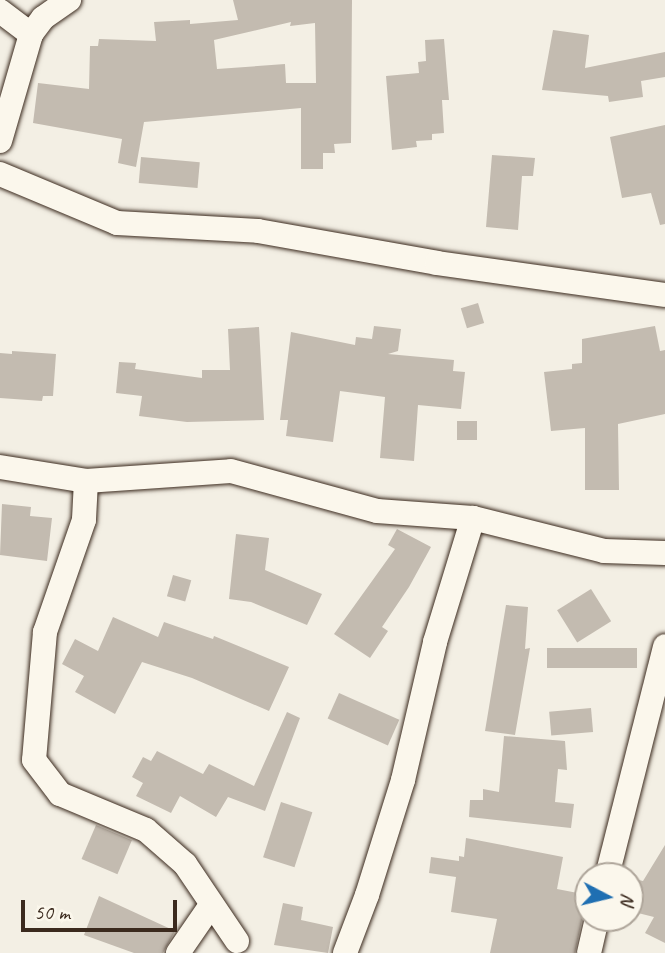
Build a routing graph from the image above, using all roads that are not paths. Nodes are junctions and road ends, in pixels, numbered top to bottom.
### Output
1 (69, 0) edge
2 (0, 11) edge
3 (32, 34) junction
4 (0, 141) edge
5 (0, 174) edge
6 (665, 295) edge
7 (0, 467) edge
8 (86, 481) junction
9 (473, 518) junction
10 (665, 553) edge
11 (665, 646) edge
12 (611, 862) edge
13 (211, 905) junction
14 (594, 932) edge
15 (237, 941) dead end
16 (178, 953) edge
17 (345, 953) edge
18 (589, 953) edge

1 - 3 street
2 - 3 street
3 - 4 street
5 - 6 street
7 - 8 street
8 - 9 street
8 - 13 street
9 - 10 street
9 - 17 street
11 - 12 street
13 - 15 street
13 - 16 street
14 - 18 street

